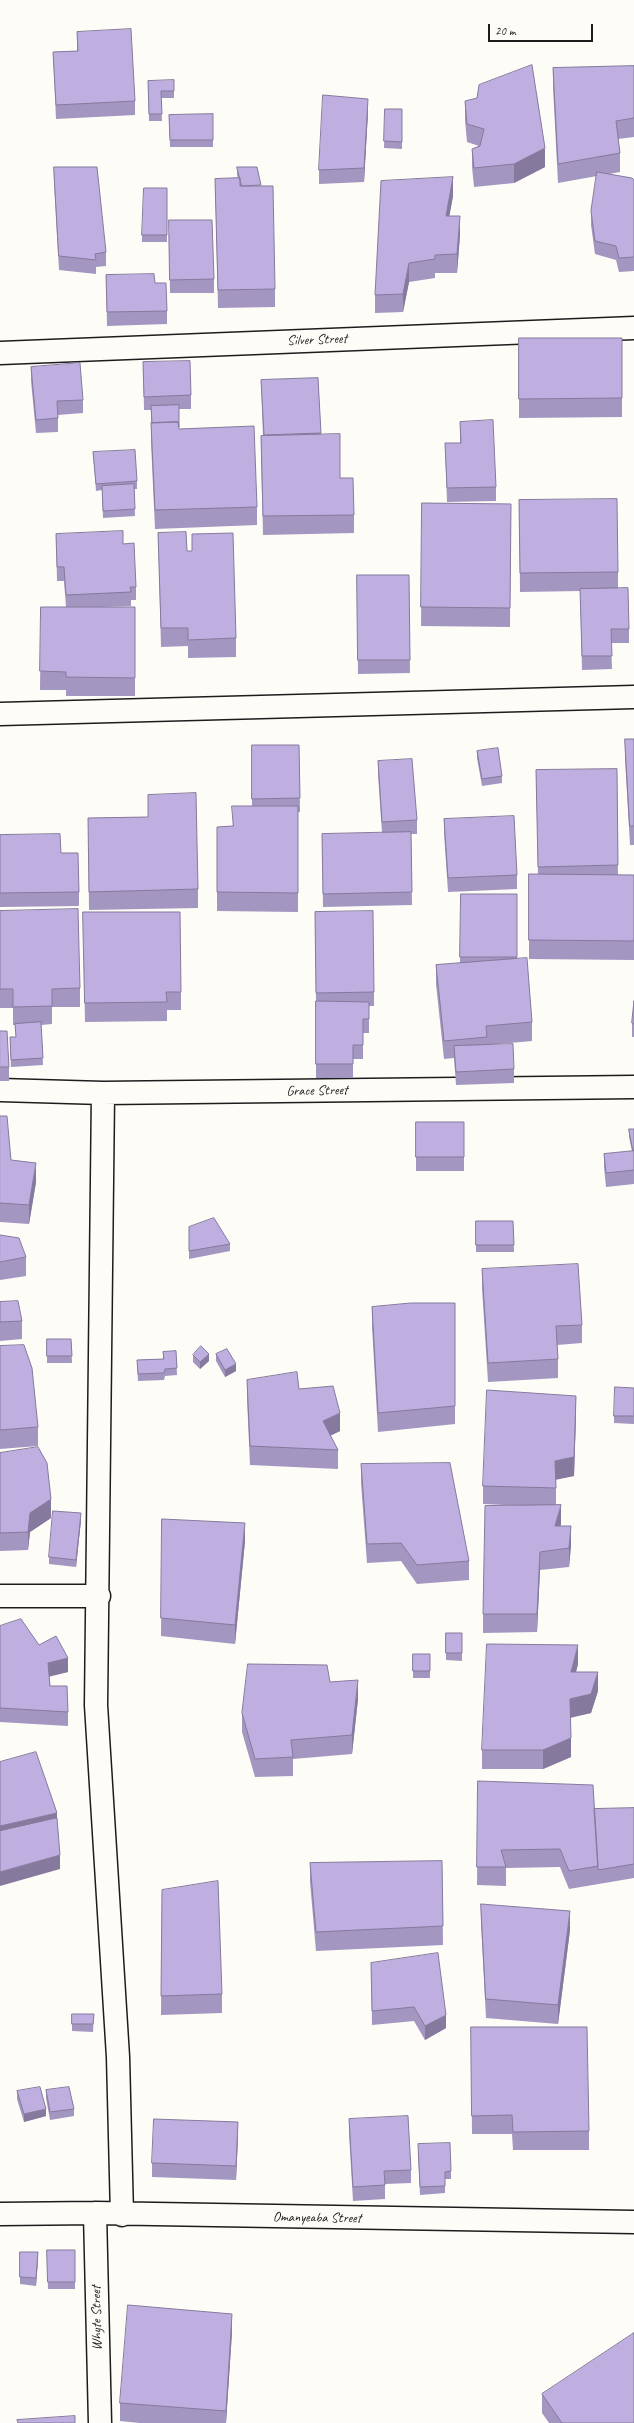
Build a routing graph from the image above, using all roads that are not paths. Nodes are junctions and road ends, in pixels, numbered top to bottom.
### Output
1 (634, 328) edge
2 (0, 353) edge
3 (634, 697) edge
4 (0, 714) edge
5 (634, 1086) edge
6 (0, 1090) edge
7 (104, 1093) junction
8 (0, 1596) edge
9 (99, 1596) junction
10 (95, 2213) junction
11 (0, 2214) edge
12 (122, 2215) junction
13 (634, 2222) edge
14 (100, 2423) edge

1 - 2 street, Silver Street
3 - 4 street
5 - 7 street, Grace Street
6 - 7 street, Grace Street
7 - 9 street
8 - 9 street
9 - 12 street
10 - 11 street, Omanyeaba Street
10 - 12 street, Omanyeaba Street
10 - 14 street, Whyte Street
12 - 13 street, Omanyeaba Street

